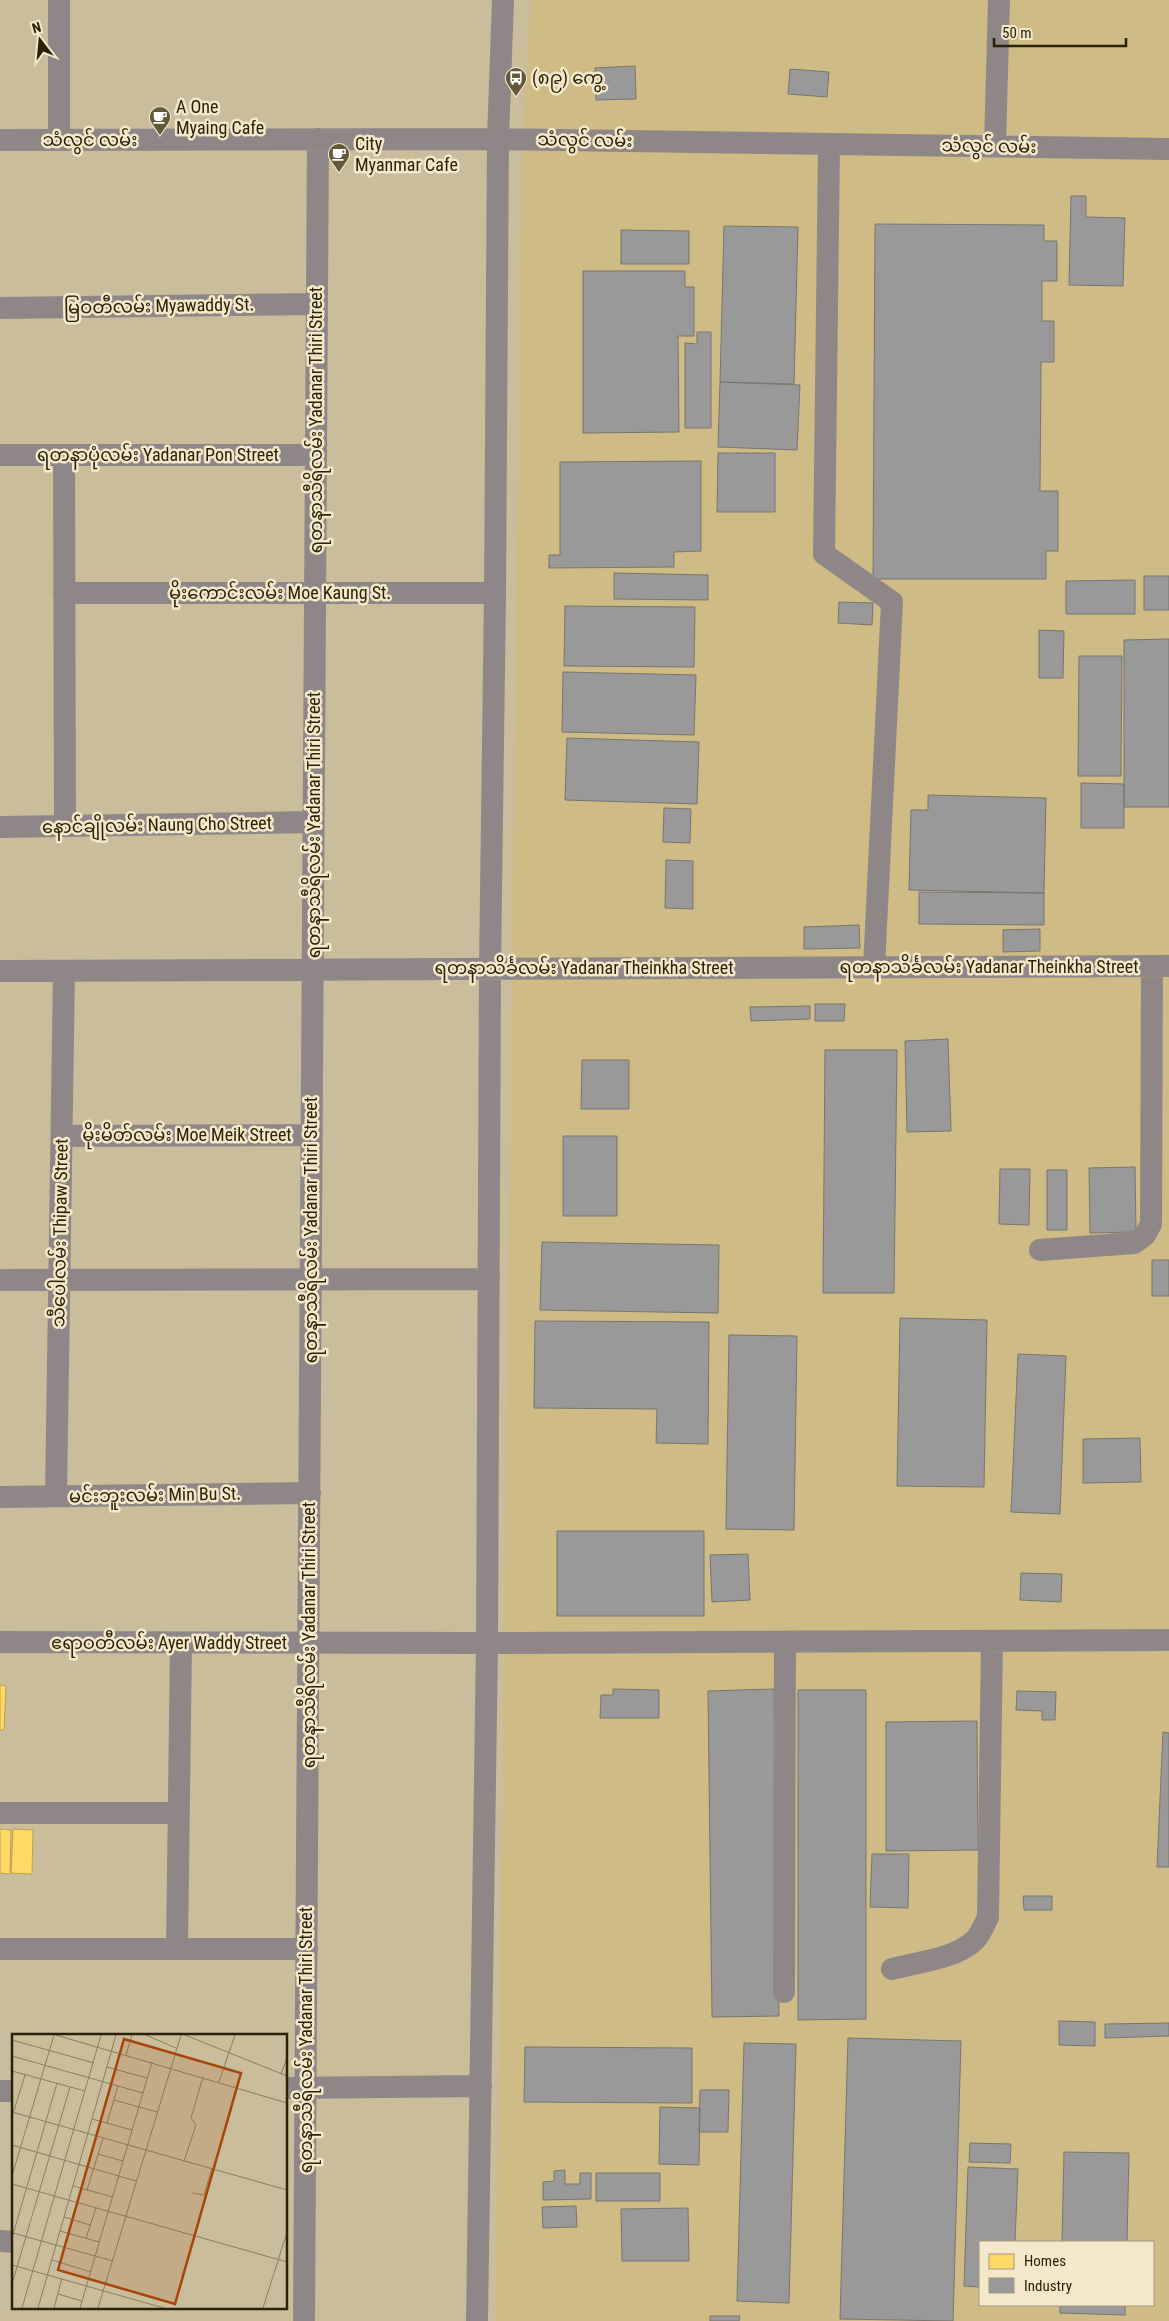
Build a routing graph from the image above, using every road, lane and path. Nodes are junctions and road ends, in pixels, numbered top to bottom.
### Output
1 (59, 0) edge
2 (503, 0) edge
3 (999, 0) edge
4 (318, 139) junction
5 (498, 139) junction
6 (0, 140) edge
7 (60, 140) junction
8 (829, 144) junction
9 (995, 146) junction
10 (1169, 149) edge
11 (317, 304) junction
12 (0, 308) edge
13 (0, 455) edge
14 (64, 455) junction
15 (316, 455) junction
16 (64, 593) junction
17 (315, 593) junction
18 (495, 593) junction
19 (314, 822) junction
20 (65, 826) junction
21 (0, 827) edge
22 (1161, 966) edge
23 (874, 967) junction
24 (490, 968) junction
25 (313, 969) junction
26 (0, 970) edge
27 (64, 970) junction
28 (312, 1135) junction
29 (62, 1136) junction
30 (1040, 1250) dead end
31 (489, 1279) junction
32 (0, 1280) edge
33 (59, 1280) junction
34 (311, 1280) junction
35 (310, 1493) junction
36 (56, 1496) junction
37 (0, 1497) edge
38 (1169, 1640) edge
39 (992, 1641) junction
40 (0, 1642) edge
41 (785, 1642) junction
42 (182, 1643) junction
43 (308, 1643) junction
44 (487, 1643) junction
45 (179, 1813) junction
46 (0, 1814) edge
47 (0, 1949) edge
48 (177, 1949) junction
49 (307, 1949) junction
50 (892, 1969) dead end
51 (784, 1992) dead end
52 (481, 2086) junction
53 (296, 2088) edge
54 (296, 2245) edge
55 (304, 2321) edge
56 (477, 2321) edge

1 - 7 street
2 - 5 street
3 - 9 street
4 - 5 street, သံလွင် လမ်း
4 - 7 street, သံလွင် လမ်း
4 - 11 street, ရတနာသီရိလမ်း Yadanar Thiri Street
5 - 8 street, သံလွင် လမ်း
5 - 18 street
6 - 7 street, သံလွင် လမ်း
8 - 9 street, သံလွင် လမ်း
8 - 23 street
9 - 10 street, သံလွင် လမ်း
11 - 12 street, မြဝတီလမ်း Myawaddy St.
11 - 15 street, ရတနာသီရိလမ်း Yadanar Thiri Street
13 - 14 street, ရတနာပုံလမ်း Yadanar Pon Street
14 - 15 street, ရတနာပုံလမ်း Yadanar Pon Street
14 - 16 street
15 - 17 street, ရတနာသီရိလမ်း Yadanar Thiri Street
16 - 17 street, မိုးကောင်းလမ်း Moe Kaung St.
16 - 20 street
17 - 18 street, မိုးကောင်းလမ်း Moe Kaung St.
17 - 19 street, ရတနာသီရိလမ်း Yadanar Thiri Street
18 - 24 street
19 - 20 street, နောင်ချိုလမ်း Naung Cho Street
19 - 25 street, ရတနာသီရိလမ်း Yadanar Thiri Street
20 - 21 street, နောင်ချိုလမ်း Naung Cho Street
22 - 23 street, ရတနာသိင်္ခလမ်း Yadanar Theinkha Street
22 - 30 street
23 - 24 street, ရတနာသိင်္ခလမ်း Yadanar Theinkha Street
24 - 25 street, ရတနာသိင်္ခလမ်း Yadanar Theinkha Street
24 - 31 street
25 - 27 street, ရတနာသိင်္ခလမ်း Yadanar Theinkha Street
25 - 28 street, ရတနာသီရိလမ်း Yadanar Thiri Street
26 - 27 street, ရတနာသိင်္ခလမ်း Yadanar Theinkha Street
27 - 29 street, သီပေါလမ်း Thipaw Street
28 - 29 street, မိုးမိတ်လမ်း Moe Meik Street
28 - 34 street, ရတနာသီရိလမ်း Yadanar Thiri Street
29 - 33 street, သီပေါလမ်း Thipaw Street
31 - 34 street
31 - 44 street
32 - 33 street
33 - 34 street
33 - 36 street, သီပေါလမ်း Thipaw Street
34 - 35 street, ရတနာသီရိလမ်း Yadanar Thiri Street
35 - 36 street, မင်းဘူးလမ်း Min Bu St.
35 - 43 street, ရတနာသီရိလမ်း Yadanar Thiri Street
36 - 37 street, မင်းဘူးလမ်း Min Bu St.
38 - 39 street, ဧရာဝတီလမ်း Ayer Waddy Street
39 - 41 street, ဧရာဝတီလမ်း Ayer Waddy Street
39 - 50 street
40 - 42 street, ဧရာဝတီလမ်း Ayer Waddy Street
41 - 44 street, ဧရာဝတီလမ်း Ayer Waddy Street
41 - 51 street
42 - 43 street, ဧရာဝတီလမ်း Ayer Waddy Street
42 - 45 street
43 - 44 street, ဧရာဝတီလမ်း Ayer Waddy Street
43 - 49 street, ရတနာသီရိလမ်း Yadanar Thiri Street
44 - 52 street
45 - 46 street
45 - 48 street
47 - 48 street
48 - 49 street
49 - 53 street, ရတနာသီရိလမ်း Yadanar Thiri Street
52 - 53 street
52 - 56 street
53 - 54 street, ရတနာသီရိလမ်း Yadanar Thiri Street
54 - 55 street, ရတနာသီရိလမ်း Yadanar Thiri Street

